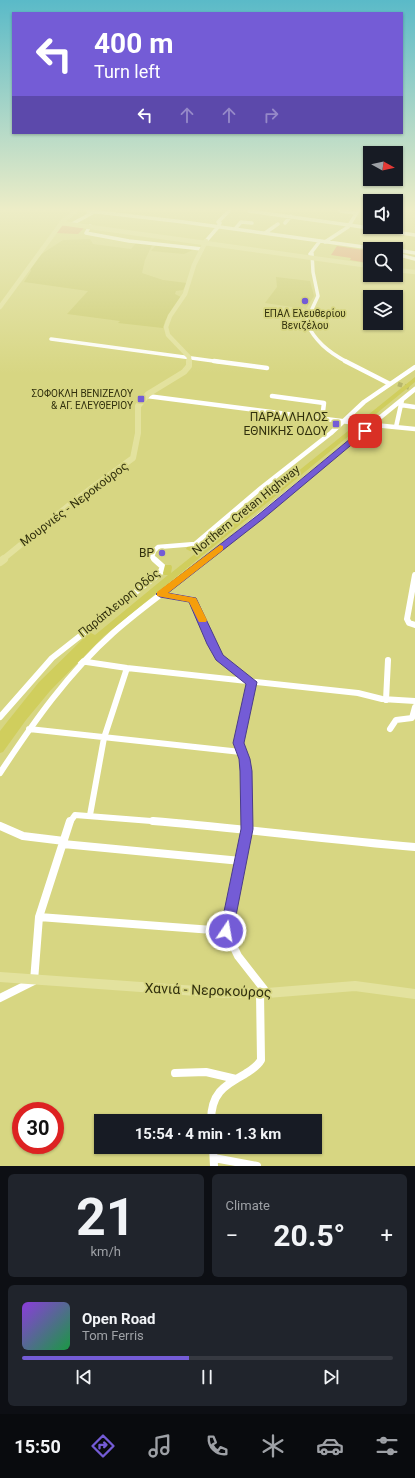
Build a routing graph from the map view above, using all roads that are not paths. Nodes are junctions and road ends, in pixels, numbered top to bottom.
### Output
1 (30, 265) edge
2 (194, 265) edge
3 (197, 265) edge
4 (313, 265) edge
5 (403, 270) edge
6 (403, 271) edge
7 (415, 272) edge
8 (0, 307) edge
9 (51, 339) dead end
10 (173, 341) junction
11 (188, 357) junction
12 (415, 366) edge
13 (267, 368) dead end
14 (415, 375) edge
15 (415, 379) edge
16 (391, 383) junction
17 (398, 384) tunnel mouth
18 (413, 389) edge
19 (146, 396) junction
20 (272, 396) dead end
21 (402, 400) junction
22 (401, 405) junction
23 (415, 407) edge
24 (322, 419) junction
25 (346, 422) junction
26 (364, 424) tunnel mouth
27 (372, 425) junction
28 (396, 427) junction
29 (415, 429) edge
30 (200, 547) junction
31 (190, 549) dead end
32 (0, 562) edge
33 (415, 575) edge
34 (160, 594) junction
35 (415, 625) edge
36 (52, 658) junction
37 (59, 659) dead end
38 (388, 660) dead end
39 (81, 661) junction
40 (127, 668) junction
41 (250, 681) junction
42 (386, 700) junction
43 (415, 701) edge
44 (415, 707) edge
45 (0, 717) edge
46 (29, 729) junction
47 (390, 729) dead end
48 (0, 738) edge
49 (104, 738) junction
50 (0, 749) edge
51 (241, 752) junction
52 (0, 773) edge
53 (90, 815) junction
54 (0, 826) edge
55 (247, 829) junction
56 (64, 842) junction
57 (415, 848) edge
58 (241, 861) junction
59 (39, 917) junction
60 (226, 931) junction
61 (0, 977) edge
62 (34, 981) junction
63 (264, 993) junction
64 (415, 994) edge
65 (0, 998) edge
66 (175, 1073) dead end
67 (236, 1079) junction
68 (211, 1114) edge
69 (214, 1162) edge
70 (257, 1166) edge

1 - 8 main road
2 - 10 main road
3 - 10 main road
4 - 16 street
5 - 7 main road
6 - 7 main road
9 - 11 street
10 - 11 main road
11 - 13 street
11 - 19 main road
12 - 16 street, Παράπλευρη Οδός
14 - 30 highway, Northern Cretan Highway
15 - 50 highway, Northern Cretan Highway
16 - 17 street
16 - 25 street, Παράπλευρη Οδός
18 - 21 street, Παράπλευρη Οδός
19 - 24 street
19 - 32 main road, Μουρνιές - Νεροκούρος
20 - 24 street
21 - 22 street
21 - 27 street, Παράπλευρη Οδός
22 - 23 street
22 - 28 street
24 - 25 street
25 - 36 street, Παράπλευρη Οδός
26 - 27 street
27 - 28 street
27 - 34 street, Παράπλευρη Οδός
28 - 29 street
30 - 31 highway
30 - 48 highway, Northern Cretan Highway
33 - 35 street
34 - 39 street, Παράπλευρη Οδός
34 - 41 street
36 - 37 street
36 - 45 street, Παράπλευρη Οδός
38 - 42 street
39 - 40 street
39 - 46 street, Παράπλευρη Οδός
40 - 41 street
40 - 49 street
41 - 42 street
41 - 51 street
42 - 43 street
44 - 47 street
46 - 49 street
46 - 52 street, Παράπλευρη Οδός
49 - 51 street
49 - 53 street
51 - 55 street
53 - 55 street
53 - 56 street
54 - 56 street
55 - 57 street
55 - 58 street
56 - 58 street
56 - 59 street
58 - 60 street
59 - 60 street
59 - 62 street
60 - 63 street
61 - 62 main road, Χανιά - Νεροκούρος
62 - 63 main road, Χανιά - Νεροκούρος
62 - 65 street
63 - 64 main road, Χανιά - Νεροκούρος
63 - 67 street
66 - 67 street
67 - 68 street
69 - 70 street

